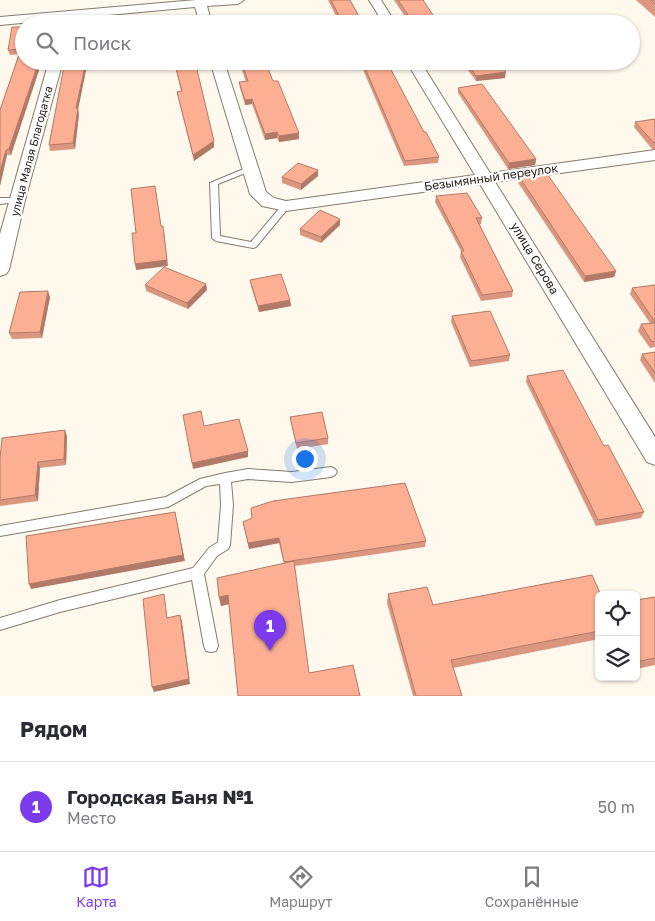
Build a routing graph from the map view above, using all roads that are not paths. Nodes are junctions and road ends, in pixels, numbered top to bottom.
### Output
1 (77, 0) edge
2 (238, 0) edge
3 (375, 0) edge
4 (200, 4) junction
5 (70, 15) edge
6 (103, 15) edge
7 (203, 15) edge
8 (384, 15) edge
9 (0, 21) edge
10 (15, 21) edge
11 (53, 70) edge
12 (220, 70) edge
13 (419, 70) edge
14 (655, 155) edge
15 (249, 170) junction
16 (485, 177) junction
17 (17, 200) junction
18 (0, 201) edge
19 (286, 206) junction
20 (4, 240) edge
21 (0, 270) edge
22 (655, 456) edge
23 (331, 472) dead end
24 (225, 478) junction
25 (0, 531) edge
26 (198, 573) junction
27 (0, 624) edge
28 (210, 646) dead end

1 - 5 street
2 - 4 street
3 - 8 street
4 - 6 street
4 - 7 street
9 - 10 street
11 - 17 street, улица Малая Благодатка
12 - 15 street
13 - 16 street, улица Серова
14 - 16 street, Безымянный переулок
15 - 19 street
15 - 19 lane
16 - 19 street, Безымянный переулок
16 - 22 street, улица Серова
17 - 18 lane
17 - 20 street, улица Малая Благодатка
20 - 21 street, улица Малая Благодатка
23 - 24 lane
24 - 25 lane
24 - 26 lane
26 - 27 lane
26 - 28 lane

